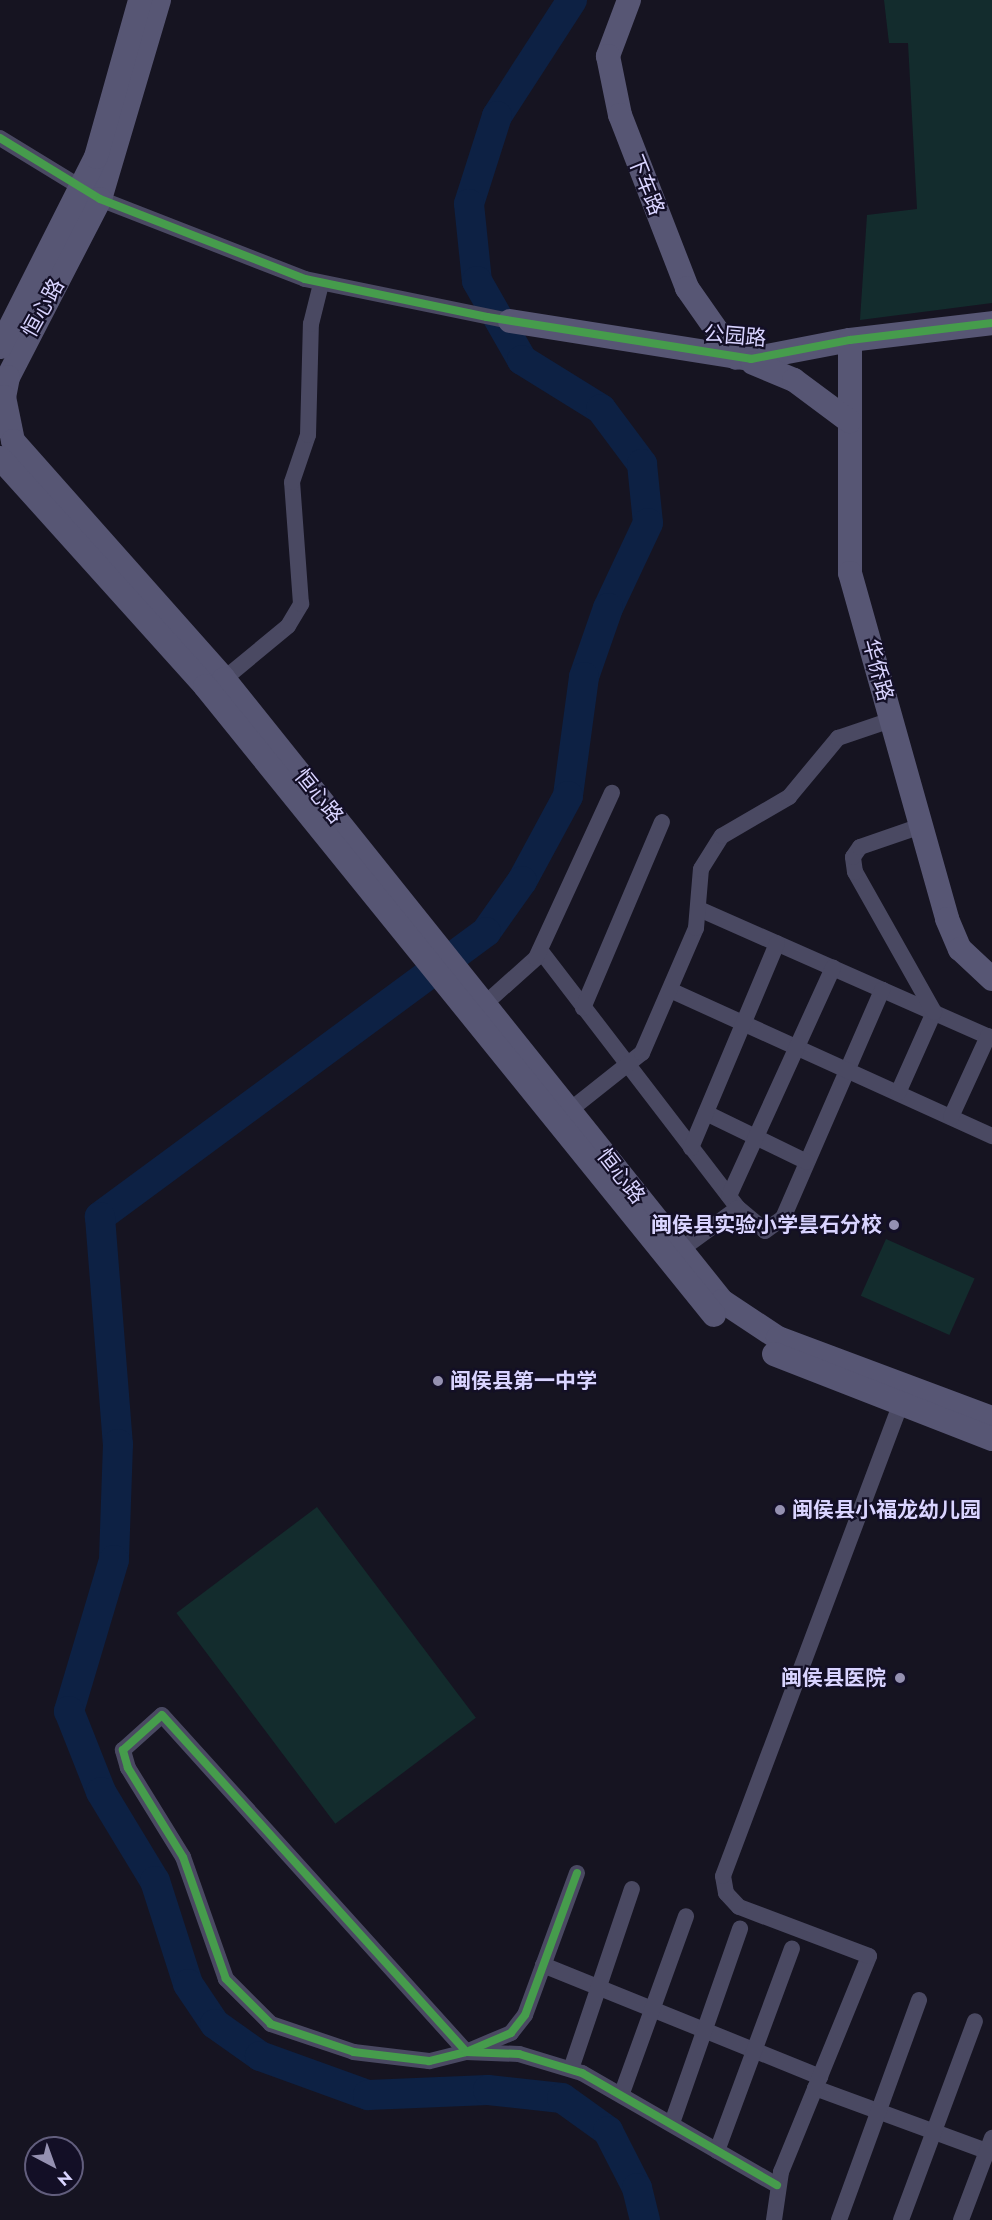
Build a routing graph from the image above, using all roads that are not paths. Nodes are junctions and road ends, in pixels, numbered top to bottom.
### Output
1 (140, 0) edge
2 (159, 0) edge
3 (629, 0) edge
4 (0, 138) edge
5 (91, 195) junction
6 (321, 284) junction
7 (499, 319) joint
8 (992, 323) edge
9 (850, 340) junction
10 (0, 347) edge
11 (736, 358) junction
12 (849, 421) junction
13 (0, 458) edge
14 (224, 679) junction
15 (891, 720) junction
16 (612, 793) dead end
17 (662, 822) dead end
18 (918, 827) junction
19 (699, 909) junction
20 (777, 944) junction
21 (431, 949) junction
22 (540, 950) junction
23 (833, 968) junction
24 (455, 979) junction
25 (992, 979) edge
26 (670, 990) junction
27 (882, 990) junction
28 (487, 1002) junction
29 (584, 1008) junction
30 (934, 1012) junction
31 (743, 1024) junction
32 (990, 1037) edge
33 (796, 1047) junction
34 (627, 1066) junction
35 (847, 1070) junction
36 (898, 1094) junction
37 (570, 1110) junction
38 (706, 1113) junction
39 (951, 1117) junction
40 (992, 1136) edge
41 (756, 1137) junction
42 (690, 1148) junction
43 (807, 1162) junction
44 (733, 1202) junction
45 (679, 1251) junction
46 (904, 1395) junction
47 (992, 1418) edge
48 (992, 1439) edge
49 (577, 1873) dead end
50 (632, 1889) dead end
51 (686, 1916) dead end
52 (740, 1929) dead end
53 (792, 1948) dead end
54 (543, 1965) junction
55 (599, 1988) junction
56 (920, 2000) dead end
57 (652, 2009) junction
58 (975, 2022) dead end
59 (705, 2030) junction
60 (754, 2050) junction
61 (466, 2052) junction
62 (571, 2069) junction
63 (818, 2082) junction
64 (622, 2093) junction
65 (879, 2112) junction
66 (672, 2123) junction
67 (934, 2132) junction
68 (990, 2148) edge
69 (717, 2151) junction
70 (777, 2185) junction
71 (774, 2220) edge
72 (839, 2220) edge
73 (901, 2220) edge
74 (961, 2220) edge

1 - 5 main road, 恒心路
2 - 5 main road, 恒心路
3 - 11 main road, 下车路
4 - 5 street
5 - 6 street
5 - 10 main road, 恒心路
5 - 14 main road, 恒心路
6 - 7 street
6 - 14 street
7 - 11 main road, 公园路
8 - 9 main road, 公园路
9 - 11 main road, 公园路
9 - 12 main road, 华侨路
11 - 12 main road
12 - 15 main road, 华侨路
13 - 21 main road, 恒心路
14 - 21 main road, 恒心路
15 - 18 main road, 华侨路
15 - 19 street
16 - 22 street
17 - 29 street
18 - 25 main road, 华侨路
18 - 30 street
19 - 20 street
19 - 26 street
20 - 23 street
20 - 31 street
21 - 24 main road, 恒心路
22 - 28 street
22 - 29 street
23 - 27 street
23 - 33 street
24 - 28 main road, 恒心路
24 - 46 main road, 恒心路
26 - 31 street
26 - 34 street
27 - 30 street
27 - 35 street
28 - 37 main road, 恒心路
29 - 34 street
30 - 32 street
30 - 36 street
31 - 33 street
31 - 38 street
32 - 39 street
33 - 35 street
33 - 41 street
34 - 37 street
34 - 42 street
35 - 36 street
35 - 43 street
36 - 39 street
37 - 45 main road, 恒心路
38 - 41 street
38 - 42 street
39 - 40 street
41 - 43 street
41 - 44 street
42 - 44 street
43 - 44 street
44 - 45 street
45 - 46 main road, 恒心路
46 - 47 main road, 恒心路
46 - 48 main road, 恒心路
46 - 63 street
49 - 54 street
50 - 55 street
51 - 57 street
52 - 59 street
53 - 60 street
54 - 55 street
54 - 61 street
55 - 57 street
55 - 62 street
56 - 65 street
57 - 59 street
57 - 64 street
58 - 67 street
59 - 60 street
59 - 66 street
60 - 63 street
60 - 69 street
61 - 61 street
61 - 62 street
62 - 64 street
63 - 65 street
63 - 70 street
64 - 66 street
65 - 67 street
65 - 72 street
66 - 69 street
67 - 68 street
67 - 73 street
68 - 74 street
69 - 70 street
70 - 71 street

